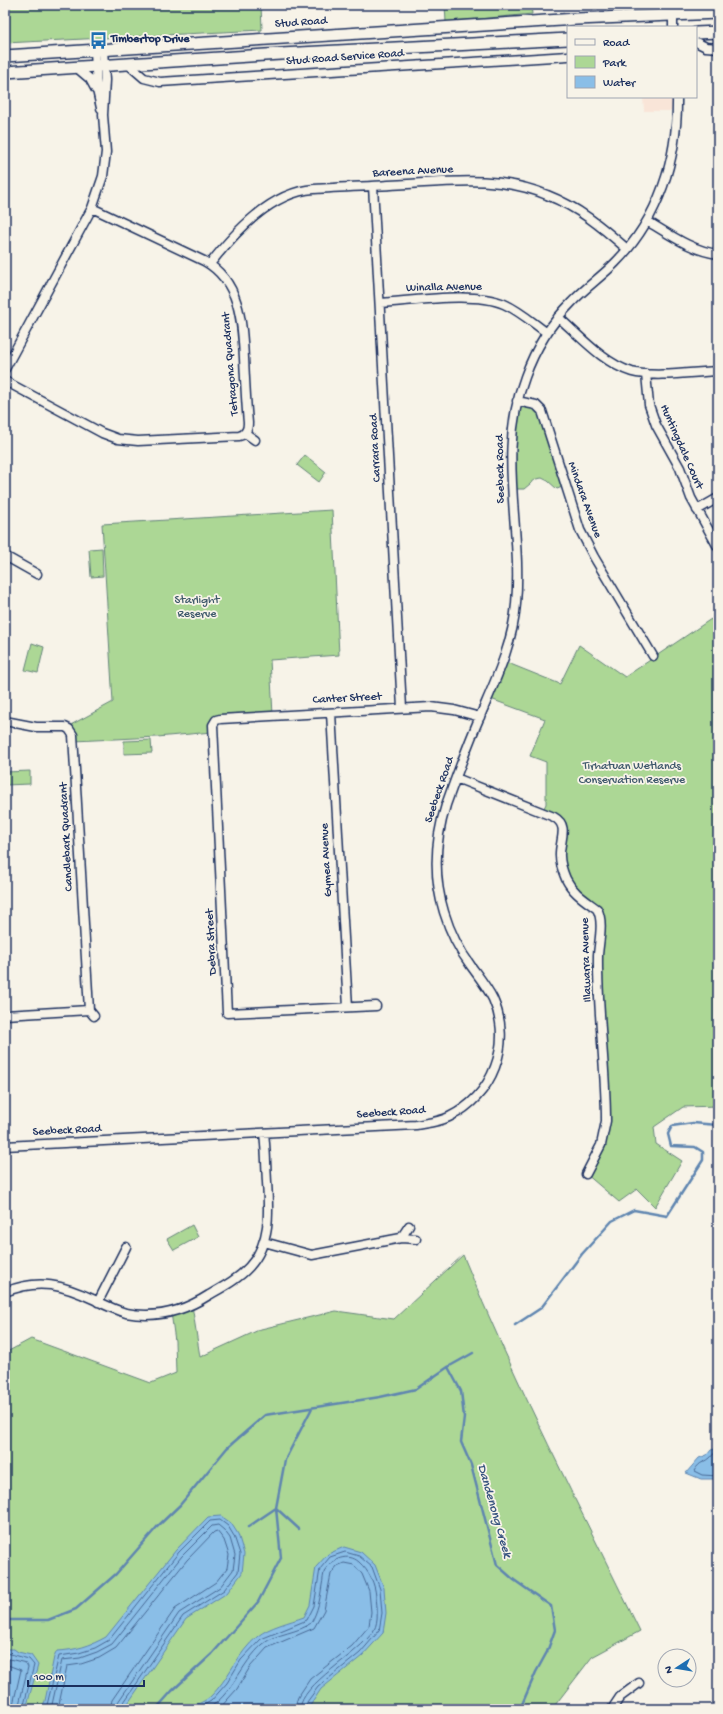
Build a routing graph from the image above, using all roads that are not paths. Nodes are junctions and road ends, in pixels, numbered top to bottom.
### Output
1 (718, 13) edge
2 (673, 15) junction
3 (673, 26) edge
4 (718, 32) edge
5 (697, 33) edge
6 (279, 37) junction
7 (567, 38) edge
8 (697, 43) edge
9 (718, 48) edge
10 (99, 49) junction
11 (281, 54) junction
12 (5, 56) edge
13 (567, 56) edge
14 (129, 65) junction
15 (101, 67) junction
16 (77, 68) junction
17 (5, 72) edge
18 (96, 90) junction
19 (677, 98) edge
20 (103, 115) junction
21 (373, 186) junction
22 (92, 208) junction
23 (647, 221) junction
24 (627, 249) junction
25 (718, 254) edge
26 (210, 264) junction
27 (380, 303) junction
28 (558, 317) junction
29 (547, 333) junction
30 (5, 369) edge
31 (718, 371) edge
32 (646, 374) junction
33 (5, 381) edge
34 (518, 401) junction
35 (245, 433) junction
36 (255, 440) dead end
37 (718, 498) edge
38 (697, 510) junction
39 (718, 547) edge
40 (5, 556) edge
41 (37, 574) dead end
42 (653, 656) dead end
43 (402, 708) junction
44 (331, 713) junction
45 (480, 717) junction
46 (5, 721) edge
47 (215, 721) joint
48 (456, 778) junction
49 (376, 1006) dead end
50 (348, 1007) junction
51 (5, 1015) edge
52 (264, 1133) junction
53 (5, 1146) edge
54 (586, 1174) dead end
55 (410, 1226) dead end
56 (401, 1238) junction
57 (416, 1239) dead end
58 (264, 1242) junction
59 (126, 1247) dead end
60 (5, 1292) edge
61 (98, 1302) junction
62 (639, 1683) dead end
63 (612, 1709) edge

1 - 2 highway, Stud Road
2 - 3 street
2 - 6 highway, Stud Road
4 - 5 highway
6 - 10 highway, Stud Road
6 - 11 highway
7 - 11 highway
8 - 9 street
10 - 12 highway, Stud Road
10 - 15 street
11 - 14 highway
13 - 14 street, Stud Road Service Road
14 - 15 highway
15 - 16 highway
15 - 18 street
15 - 20 street
16 - 17 highway
16 - 18 street
18 - 20 street
19 - 23 street, Seebeck Road
20 - 22 street
21 - 24 street, Bareena Avenue
21 - 26 street, Bareena Avenue
21 - 27 street, Carrara Road
22 - 26 street, Tetragona Quadrant
22 - 30 street
23 - 24 street, Seebeck Road
23 - 25 street
24 - 28 street, Seebeck Road
26 - 35 street, Tetragona Quadrant
27 - 29 street, Winalla Avenue
27 - 43 street, Carrara Road
28 - 29 street, Seebeck Road
28 - 32 street
29 - 34 street, Seebeck Road
31 - 32 street
32 - 38 street, Huntingdale Court
33 - 35 street, Tetragona Quadrant
34 - 42 street, Mindara Avenue
34 - 45 street, Seebeck Road
35 - 36 street, Tetragona Quadrant
37 - 38 street
38 - 39 street, Huntingdale Court
40 - 41 street
43 - 44 street, Canter Street
43 - 45 street, Canter Street
44 - 47 street, Canter Street
44 - 50 street, Gymea Avenue
45 - 48 street, Seebeck Road
46 - 51 street, Candlebark Quadrant
47 - 50 street, Debra Street
48 - 52 street, Seebeck Road
48 - 54 street, Illawarra Avenue
49 - 50 street, Debra Street
52 - 53 street, Seebeck Road
52 - 58 street
55 - 56 street
56 - 57 street
56 - 58 street
58 - 61 street
59 - 61 street
60 - 61 street
62 - 63 street

